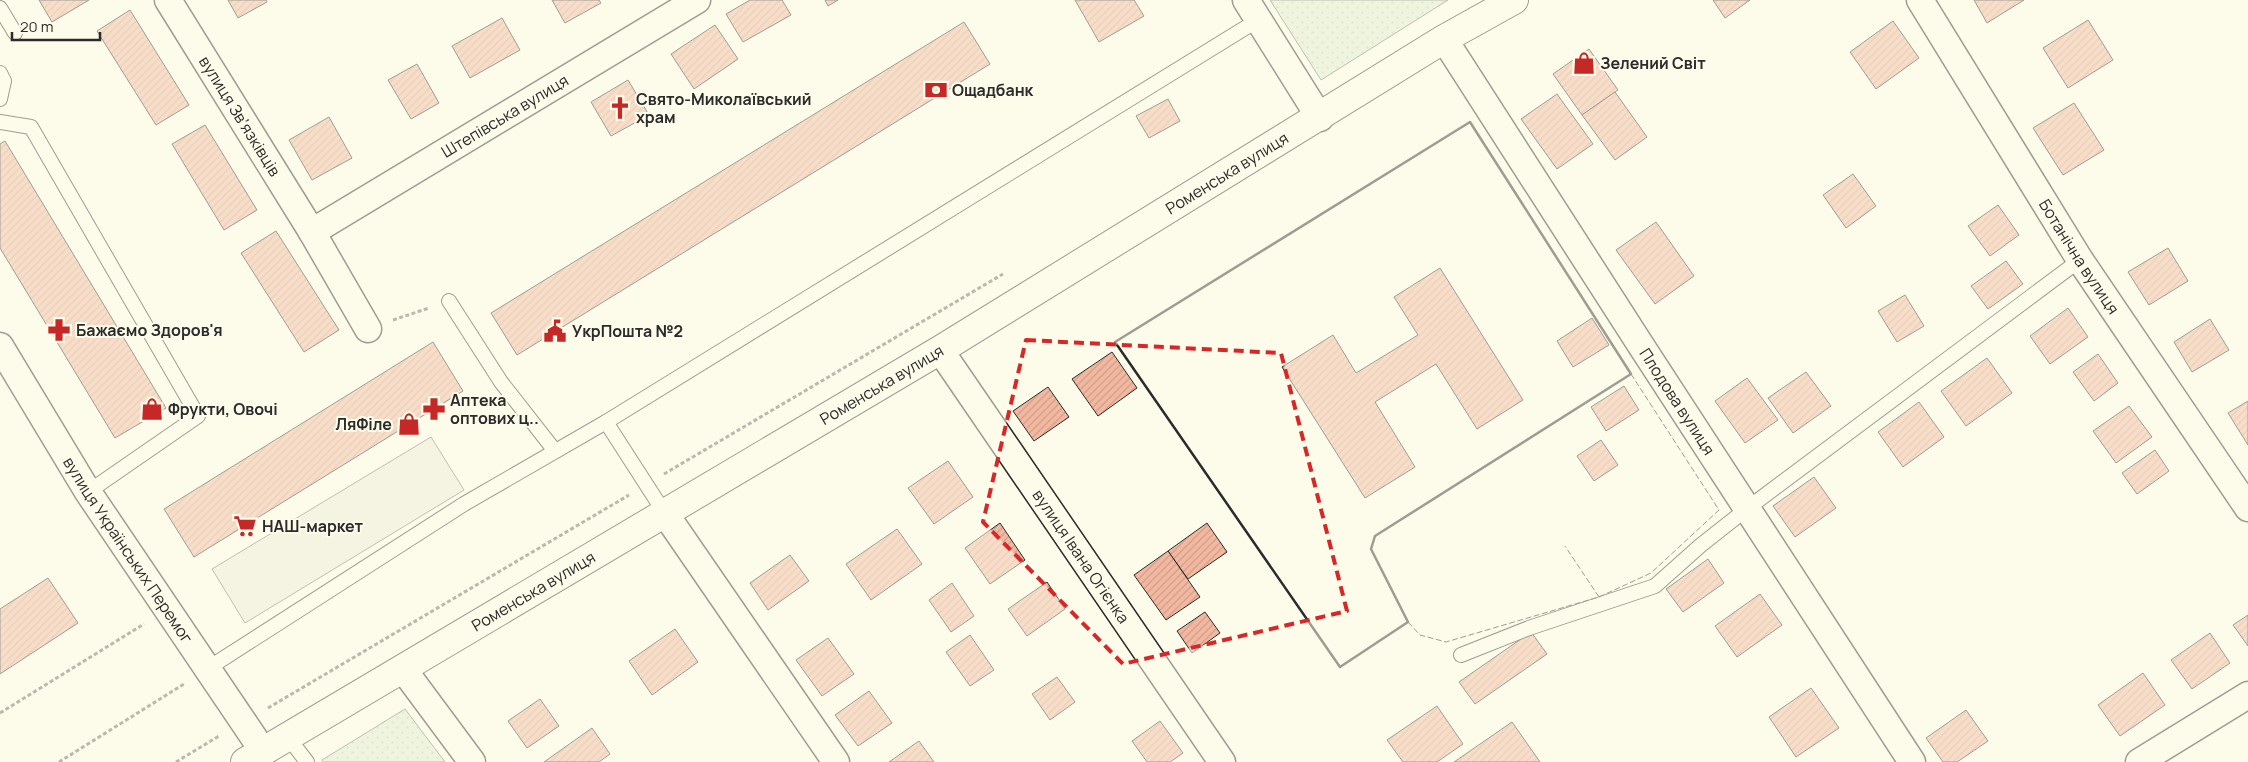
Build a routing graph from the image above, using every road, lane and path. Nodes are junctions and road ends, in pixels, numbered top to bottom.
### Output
1 (168, 0) edge
2 (697, 0) edge
3 (1514, 0) edge
4 (1920, 0) edge
5 (0, 8) edge
6 (1252, 10) edge
7 (15, 33) dead end
8 (1444, 39) junction
9 (0, 73) edge
10 (0, 99) edge
11 (1320, 118) junction
12 (0, 122) edge
13 (312, 232) junction
14 (2080, 260) junction
15 (1005, 273) dead end
16 (449, 301) joint
17 (368, 328) joint
18 (0, 346) edge
19 (940, 350) junction
20 (606, 422) junction
21 (555, 451) junction
22 (646, 485) junction
23 (88, 492) junction
24 (1748, 508) junction
25 (2248, 508) edge
26 (664, 512) junction
27 (168, 610) junction
28 (1461, 655) dead end
29 (207, 669) junction
30 (403, 669) junction
31 (2248, 695) edge
32 (0, 713) edge
33 (244, 722) junction
34 (287, 736) junction
35 (254, 756) edge
36 (60, 762) edge
37 (176, 762) edge
38 (307, 762) edge
39 (472, 762) edge
40 (836, 762) edge
41 (1222, 762) edge
42 (1912, 762) edge
43 (2139, 762) edge

1 - 13 street, вулиця Звʼязківців
2 - 13 street, Штепівська вулиця
3 - 8 main road, Роменська вулиця
4 - 14 street, Ботанічна вулиця
5 - 7 lane
6 - 11 street
6 - 20 lane
8 - 11 main road, Роменська вулиця
8 - 24 street, Плодова вулиця
9 - 10 lane
11 - 19 main road, Роменська вулиця
12 - 23 lane
13 - 17 street, вулиця Звʼязківців
14 - 24 lane
14 - 25 street, Ботанічна вулиця
15 - 22 path
16 - 17 path
16 - 21 lane
18 - 23 street, вулиця Українських Перемог
19 - 26 main road, Роменська вулиця
19 - 41 street, вулиця Івана Огієнка
20 - 21 lane
20 - 22 lane
21 - 29 lane
22 - 26 lane
22 - 33 path
23 - 27 street, вулиця Українських Перемог
24 - 28 lane
24 - 42 street, Плодова вулиця
26 - 30 main road, Роменська вулиця
26 - 40 street
27 - 29 street, вулиця Українських Перемог
27 - 32 path
29 - 33 street, вулиця Українських Перемог
29 - 36 path
30 - 34 main road, Роменська вулиця
30 - 39 street
31 - 43 street
33 - 35 street, вулиця Українських Перемог
33 - 37 path
34 - 35 main road, Роменська вулиця
34 - 38 lane

